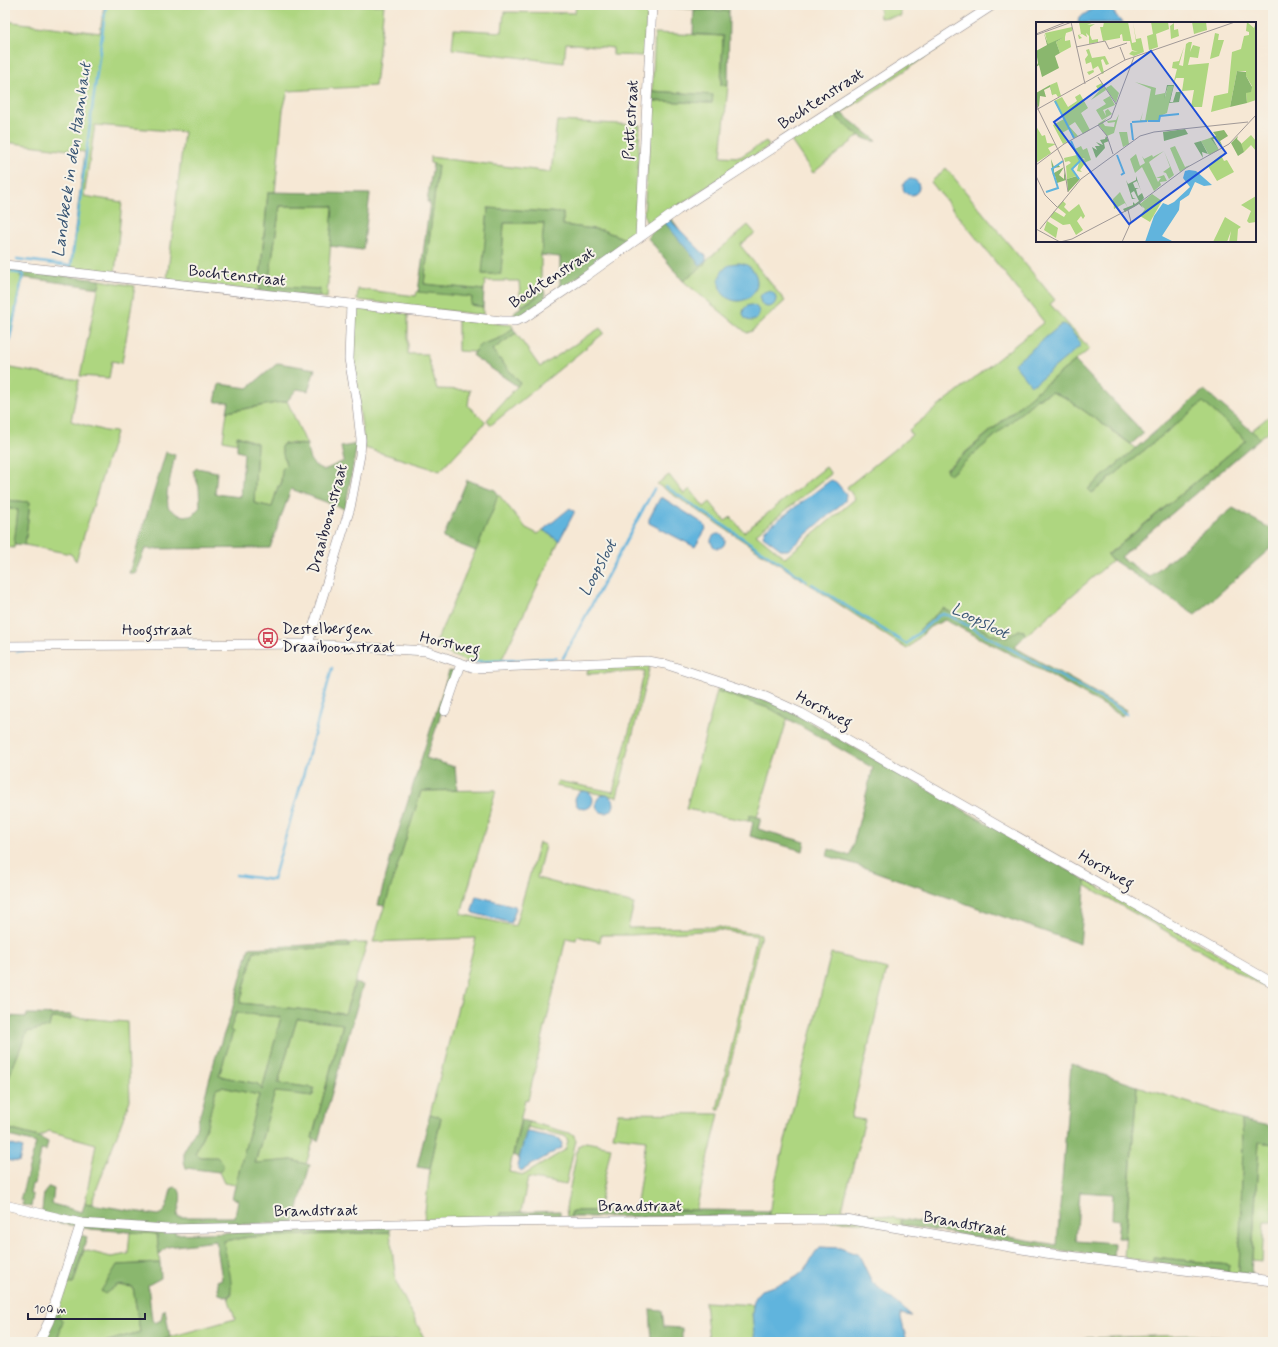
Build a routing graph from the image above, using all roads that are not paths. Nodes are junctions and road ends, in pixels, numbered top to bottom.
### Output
1 (652, 5) edge
2 (993, 5) edge
3 (640, 236) junction
4 (5, 265) edge
5 (351, 304) junction
6 (308, 644) junction
7 (5, 646) edge
8 (461, 664) junction
9 (445, 711) dead end
10 (1273, 982) edge
11 (5, 1205) edge
12 (82, 1223) junction
13 (1273, 1280) edge
14 (39, 1342) edge

1 - 3 street, Puttestraat
2 - 3 street, Bochtenstraat
3 - 5 street, Bochtenstraat
4 - 5 street, Bochtenstraat
5 - 6 street, Draaiboomstraat
6 - 7 street, Hoogstraat
6 - 8 street, Horstweg
8 - 9 street
8 - 10 street, Horstweg
11 - 12 street, Brandstraat
12 - 13 street, Brandstraat
12 - 14 street

